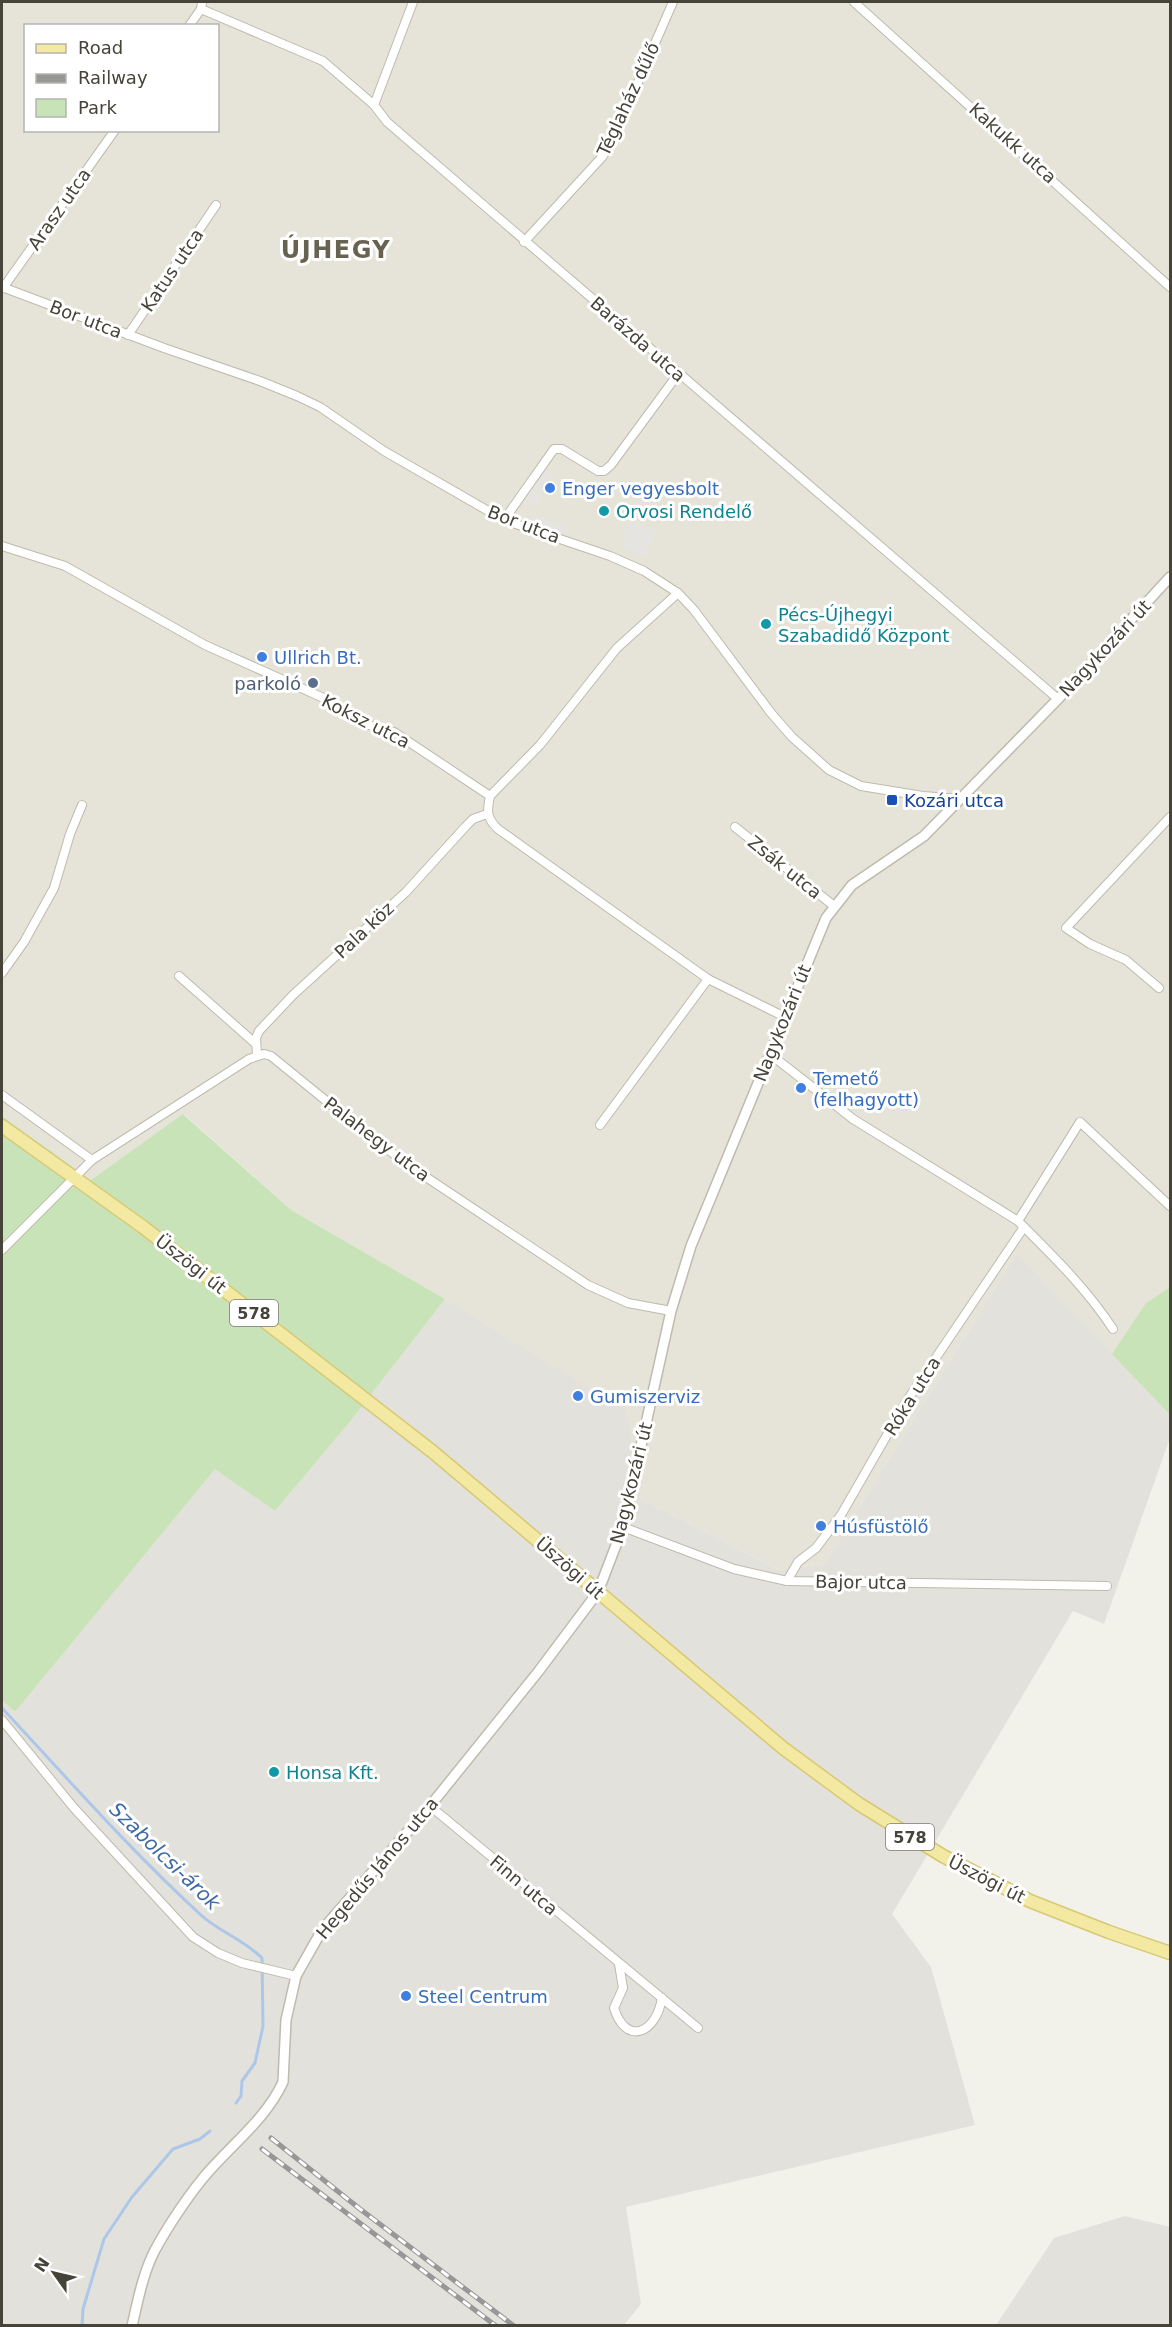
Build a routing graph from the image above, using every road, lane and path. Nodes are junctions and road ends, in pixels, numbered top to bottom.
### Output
1 (413, 2) edge
2 (673, 2) edge
3 (854, 2) edge
4 (201, 5) edge
5 (190, 24) edge
6 (374, 105) junction
7 (114, 132) edge
8 (216, 205) dead end
9 (524, 242) junction
10 (1170, 287) edge
11 (2, 288) edge
12 (128, 335) junction
13 (678, 374) junction
14 (504, 520) junction
15 (2, 546) edge
16 (1170, 578) edge
17 (678, 593) junction
18 (1058, 699) junction
19 (490, 796) junction
20 (961, 799) junction
21 (82, 805) dead end
22 (487, 814) junction
23 (1170, 817) edge
24 (735, 827) dead end
25 (834, 906) junction
26 (2, 973) edge
27 (179, 976) dead end
28 (708, 979) junction
29 (1159, 988) dead end
30 (785, 1017) junction
31 (256, 1044) junction
32 (770, 1054) junction
33 (257, 1055) junction
34 (2, 1095) edge
35 (600, 1125) dead end
36 (2, 1126) edge
37 (92, 1161) junction
38 (75, 1177) junction
39 (1170, 1206) edge
40 (1021, 1224) junction
41 (2, 1250) edge
42 (671, 1311) junction
43 (1113, 1329) dead end
44 (623, 1527) junction
45 (787, 1581) junction
46 (1107, 1586) dead end
47 (598, 1592) junction
48 (2, 1720) edge
49 (430, 1806) junction
50 (1170, 1953) edge
51 (619, 1964) junction
52 (296, 1976) junction
53 (662, 1998) junction
54 (698, 2028) dead end
55 (132, 2325) edge

1 - 6 street
2 - 9 street, Téglaház dűlő
3 - 10 street, Kakukk utca
4 - 5 street
4 - 6 street, Barázda utca
6 - 9 street, Barázda utca
7 - 11 street, Arasz utca
8 - 12 street, Katus utca
9 - 13 street, Barázda utca
11 - 12 street, Bor utca
12 - 14 street, Bor utca
13 - 14 street
13 - 18 street, Barázda utca
14 - 17 street, Bor utca
15 - 19 street, Koksz utca
16 - 18 street, Nagykozári út
17 - 19 street
17 - 20 street, Bor utca
18 - 20 street, Nagykozári út
19 - 22 street
20 - 25 street, Nagykozári út
21 - 26 street
22 - 28 street
22 - 31 street, Pala köz
23 - 29 street
24 - 25 street, Zsák utca
25 - 30 street, Nagykozári út
27 - 31 street
28 - 30 street
28 - 35 street
30 - 32 street, Nagykozári út
31 - 33 street
32 - 40 street
32 - 42 street, Nagykozári út
33 - 37 street
33 - 42 street, Palahegy utca
34 - 37 street
36 - 38 main road, Üszögi út / 578
37 - 38 street
38 - 41 street
38 - 47 main road, Üszögi út / 578
39 - 40 street, Róka utca
40 - 43 street
40 - 45 street, Róka utca
42 - 44 street, Nagykozári út
44 - 45 street, Bajor utca
44 - 47 street, Nagykozári út
45 - 46 street, Bajor utca
47 - 49 street, Hegedűs János utca
47 - 50 main road, Üszögi út / 578
48 - 52 street
49 - 51 street, Finn utca
49 - 52 street, Hegedűs János utca
51 - 53 street, Finn utca
51 - 53 street
52 - 55 street, Hegedűs János utca
53 - 54 street, Finn utca

